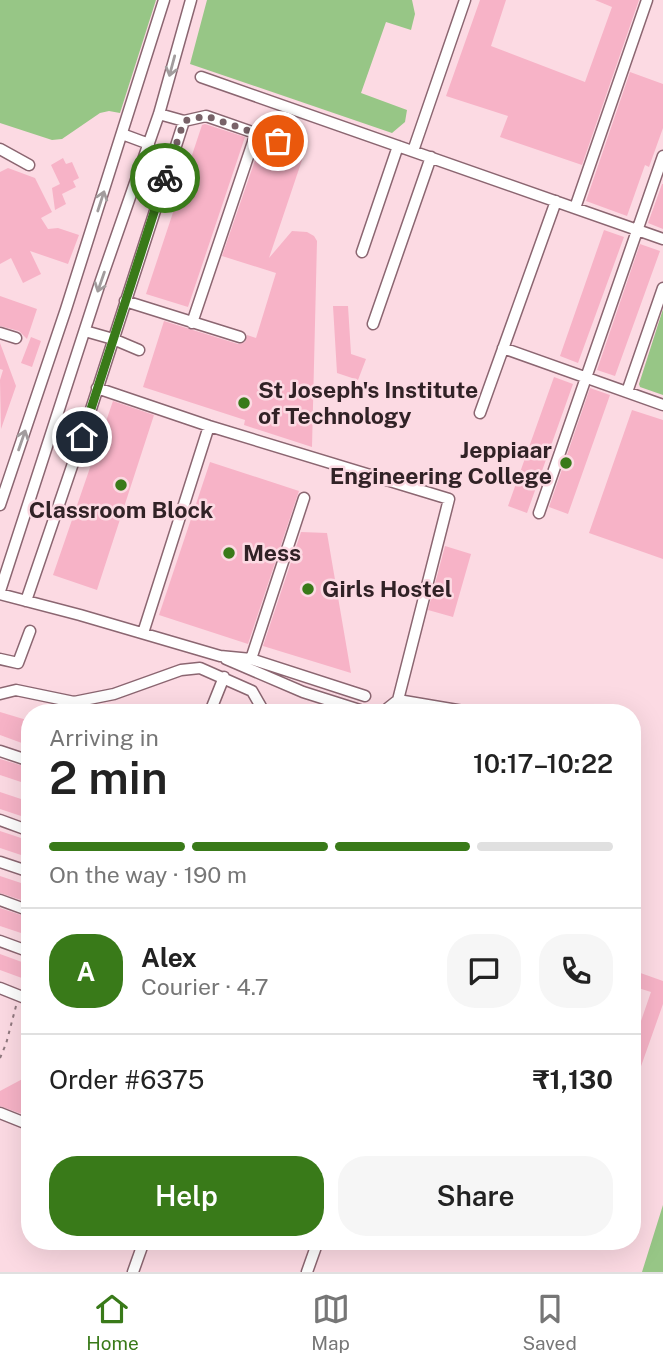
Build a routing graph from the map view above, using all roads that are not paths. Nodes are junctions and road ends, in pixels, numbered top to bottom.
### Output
1 (164, 0) edge
2 (191, 0) edge
3 (464, 0) edge
4 (647, 0) edge
5 (201, 77) dead end
6 (159, 114) junction
7 (184, 121) junction
8 (256, 133) junction
9 (122, 134) junction
10 (278, 141) dead end
11 (149, 144) junction
12 (398, 146) junction
13 (0, 149) edge
14 (413, 151) junction
15 (663, 156) edge
16 (431, 157) junction
17 (29, 164) dead end
18 (555, 201) junction
19 (575, 208) junction
20 (638, 230) junction
21 (663, 239) edge
22 (362, 252) dead end
23 (663, 288) edge
24 (125, 301) junction
25 (192, 323) junction
26 (373, 324) dead end
27 (85, 331) junction
28 (0, 333) edge
29 (240, 337) dead end
30 (16, 338) dead end
31 (113, 339) junction
32 (503, 348) junction
33 (139, 350) dead end
34 (586, 378) junction
35 (97, 388) junction
36 (627, 392) junction
37 (663, 405) edge
38 (481, 413) dead end
39 (209, 426) junction
40 (304, 498) dead end
41 (0, 505) edge
42 (539, 513) dead end
43 (0, 592) edge
44 (26, 601) junction
45 (30, 631) dead end
46 (143, 633) junction
47 (220, 656) junction
48 (0, 659) edge
49 (251, 659) junction
50 (224, 677) junction
51 (0, 694) edge
52 (365, 696) dead end
53 (398, 700) junction
54 (213, 704) edge
55 (259, 704) edge
56 (341, 704) edge
57 (393, 704) edge
58 (422, 704) edge
59 (0, 751) edge
60 (21, 758) edge
61 (0, 820) edge
62 (21, 828) edge
63 (0, 862) edge
64 (21, 869) edge
65 (0, 900) edge
66 (21, 908) edge
67 (0, 941) edge
68 (21, 949) edge
69 (0, 988) edge
70 (21, 996) edge
71 (0, 1113) edge
72 (21, 1121) edge
73 (141, 1250) edge
74 (315, 1250) edge
75 (134, 1272) edge
76 (307, 1272) edge

1 - 9 lane
2 -> 6 lane
3 - 14 lane
4 - 19 lane
5 - 12 lane
6 - 7 lane
6 - 11 lane
7 - 8 lane
7 - 24 lane
8 - 10 lane
8 - 25 lane
9 - 11 lane
41 -> 9 lane
11 -> 27 lane
12 - 14 lane
12 - 22 lane
13 - 17 lane
14 - 16 lane
15 - 20 lane
16 - 18 lane
16 - 26 lane
18 - 19 lane
18 - 32 lane
19 - 20 lane
20 - 21 lane
20 - 34 lane
23 - 36 lane
24 - 25 lane
24 - 31 lane
25 - 29 lane
27 - 31 lane
27 - 43 lane
28 - 30 lane
31 - 33 lane
31 - 35 lane
32 - 34 lane
32 - 38 lane
34 - 36 lane
34 - 42 lane
35 - 39 lane
35 - 44 lane
36 - 37 lane
39 - 46 lane
39 - 53 lane
40 - 49 lane
43 - 44 lane
44 - 46 lane
45 - 48 lane
46 - 47 lane
47 - 49 lane
47 - 56 lane
49 - 52 lane
50 - 51 lane
50 - 54 lane
50 - 55 lane
53 - 57 lane
53 - 58 lane
59 - 60 lane
61 - 62 lane
63 - 64 lane
65 - 66 lane
67 - 68 lane
69 - 70 lane
71 - 72 lane
73 - 75 lane
74 - 76 lane

